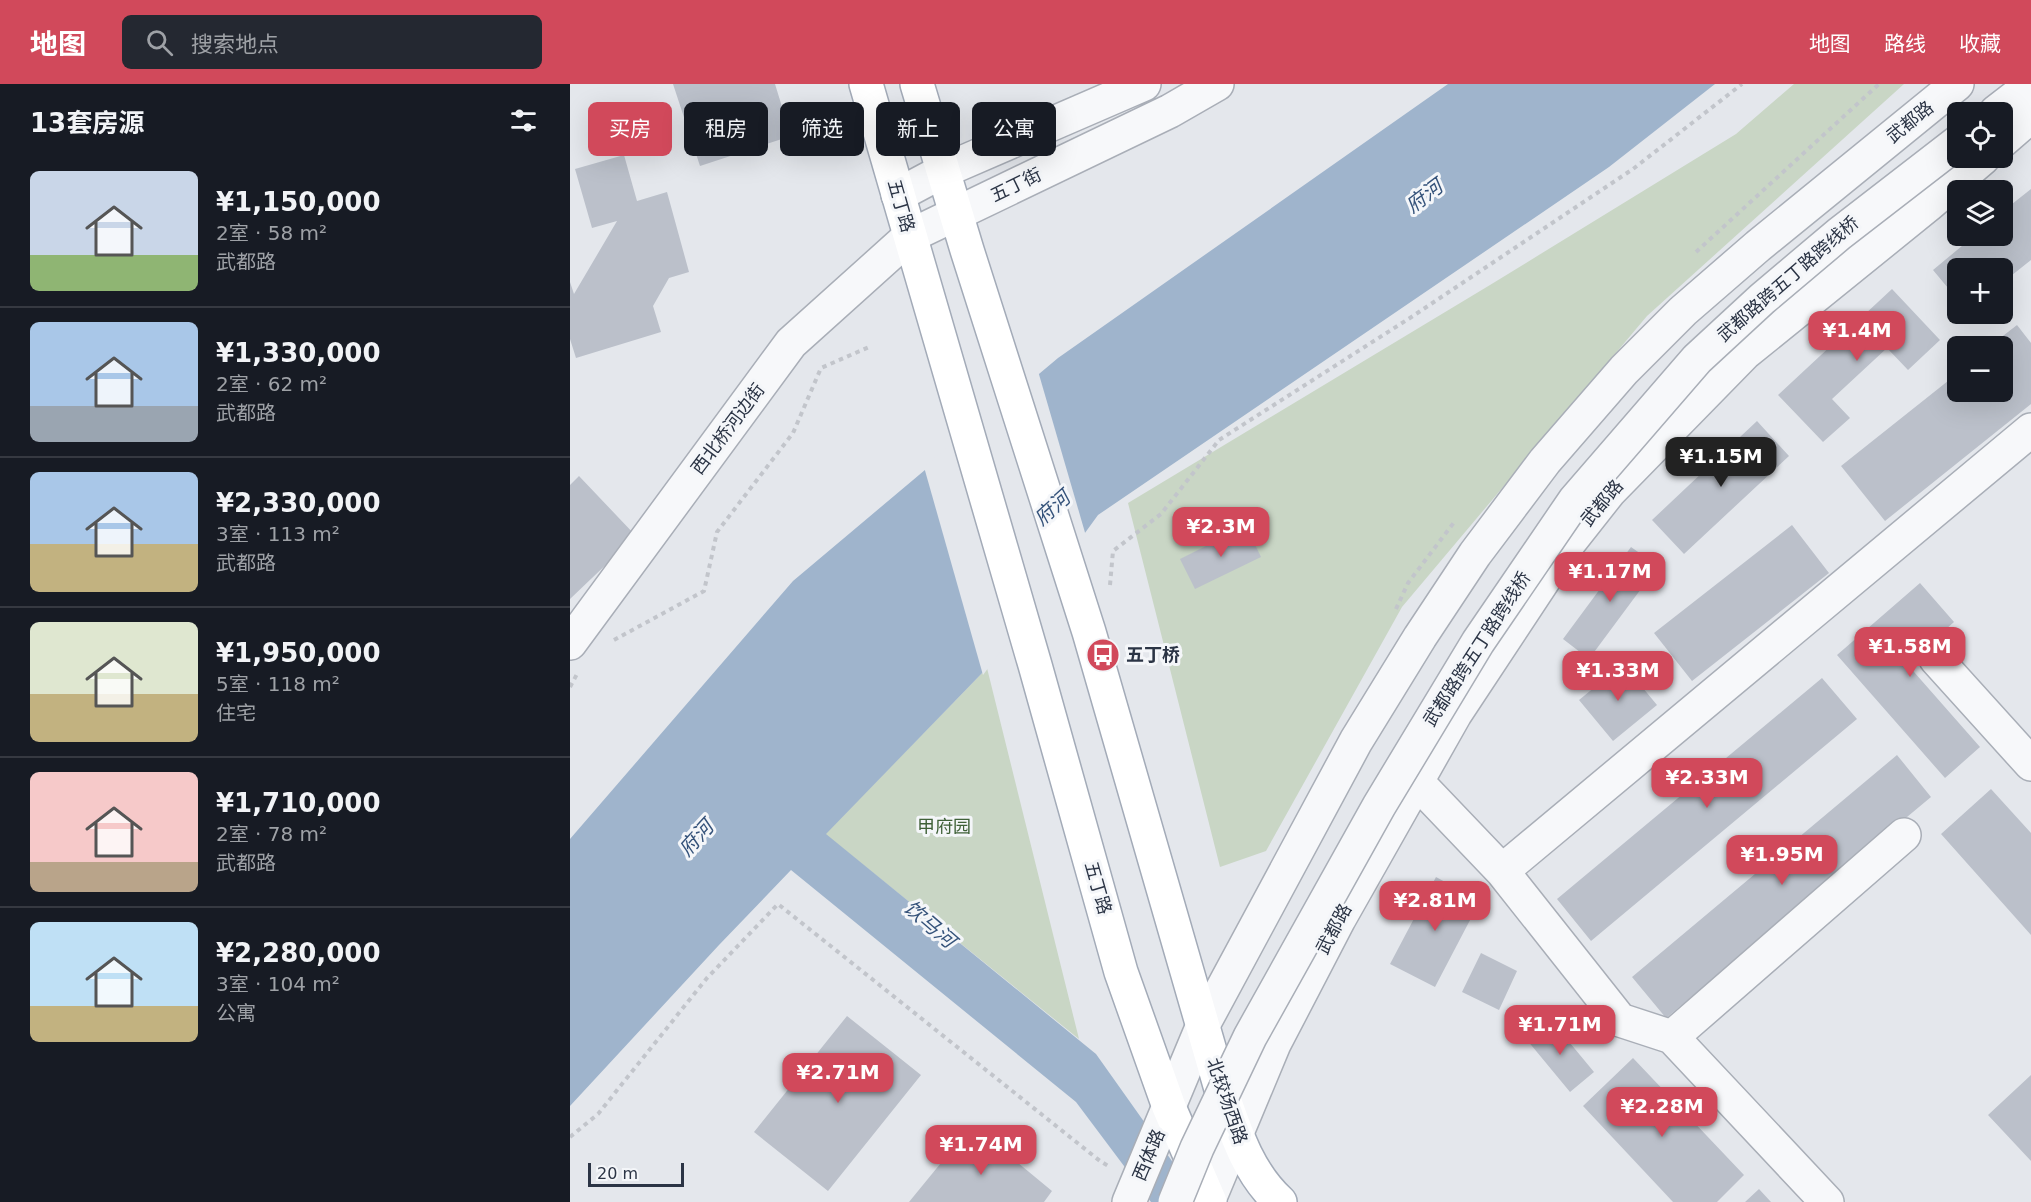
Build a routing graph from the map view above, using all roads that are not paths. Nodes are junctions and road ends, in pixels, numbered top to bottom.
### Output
1 (866, 84) edge
2 (917, 84) edge
3 (1144, 84) edge
4 (1217, 84) edge
5 (1957, 84) edge
6 (2031, 85) edge
7 (2009, 102) edge
8 (2031, 117) edge
9 (2013, 132) edge
10 (1947, 151) edge
11 (1971, 168) edge
12 (944, 171) junction
13 (898, 195) junction
14 (956, 214) junction
15 (910, 236) junction
16 (2031, 430) edge
17 (574, 657) edge
18 (1936, 659) dead end
19 (2031, 764) edge
20 (1417, 782) junction
21 (1904, 834) dead end
22 (1502, 871) junction
23 (1203, 1025) junction
24 (1672, 1037) junction
25 (1169, 1107) junction
26 (1235, 1134) junction
27 (1133, 1192) edge
28 (1209, 1201) edge
29 (1175, 1202) edge
30 (1280, 1202) edge
31 (1827, 1202) edge

1 - 13 main road, 五丁路
2 - 12 main road
3 - 12 street
4 - 14 street, 五丁街
5 - 23 street, 武都路
6 - 7 street
8 - 9 street
10 - 29 street, 武都路跨五丁路跨线桥, bridge
11 - 20 street, 武都路
12 - 13 street
12 - 14 main road
13 - 15 main road, 五丁路
14 - 15 street, 五丁街
14 - 23 main road
15 - 17 street, 西北桥河边街
15 - 25 main road, 五丁路
16 - 22 street
18 - 19 street
20 - 22 street
20 - 26 street, 武都路
21 - 24 street
22 - 24 street
23 - 25 street, 武都路
23 - 26 main road, 北较场西路
24 - 31 street
25 - 27 street, 西体路
25 - 28 main road
26 - 28 street, 武都路
26 - 30 main road, 北较场西路

